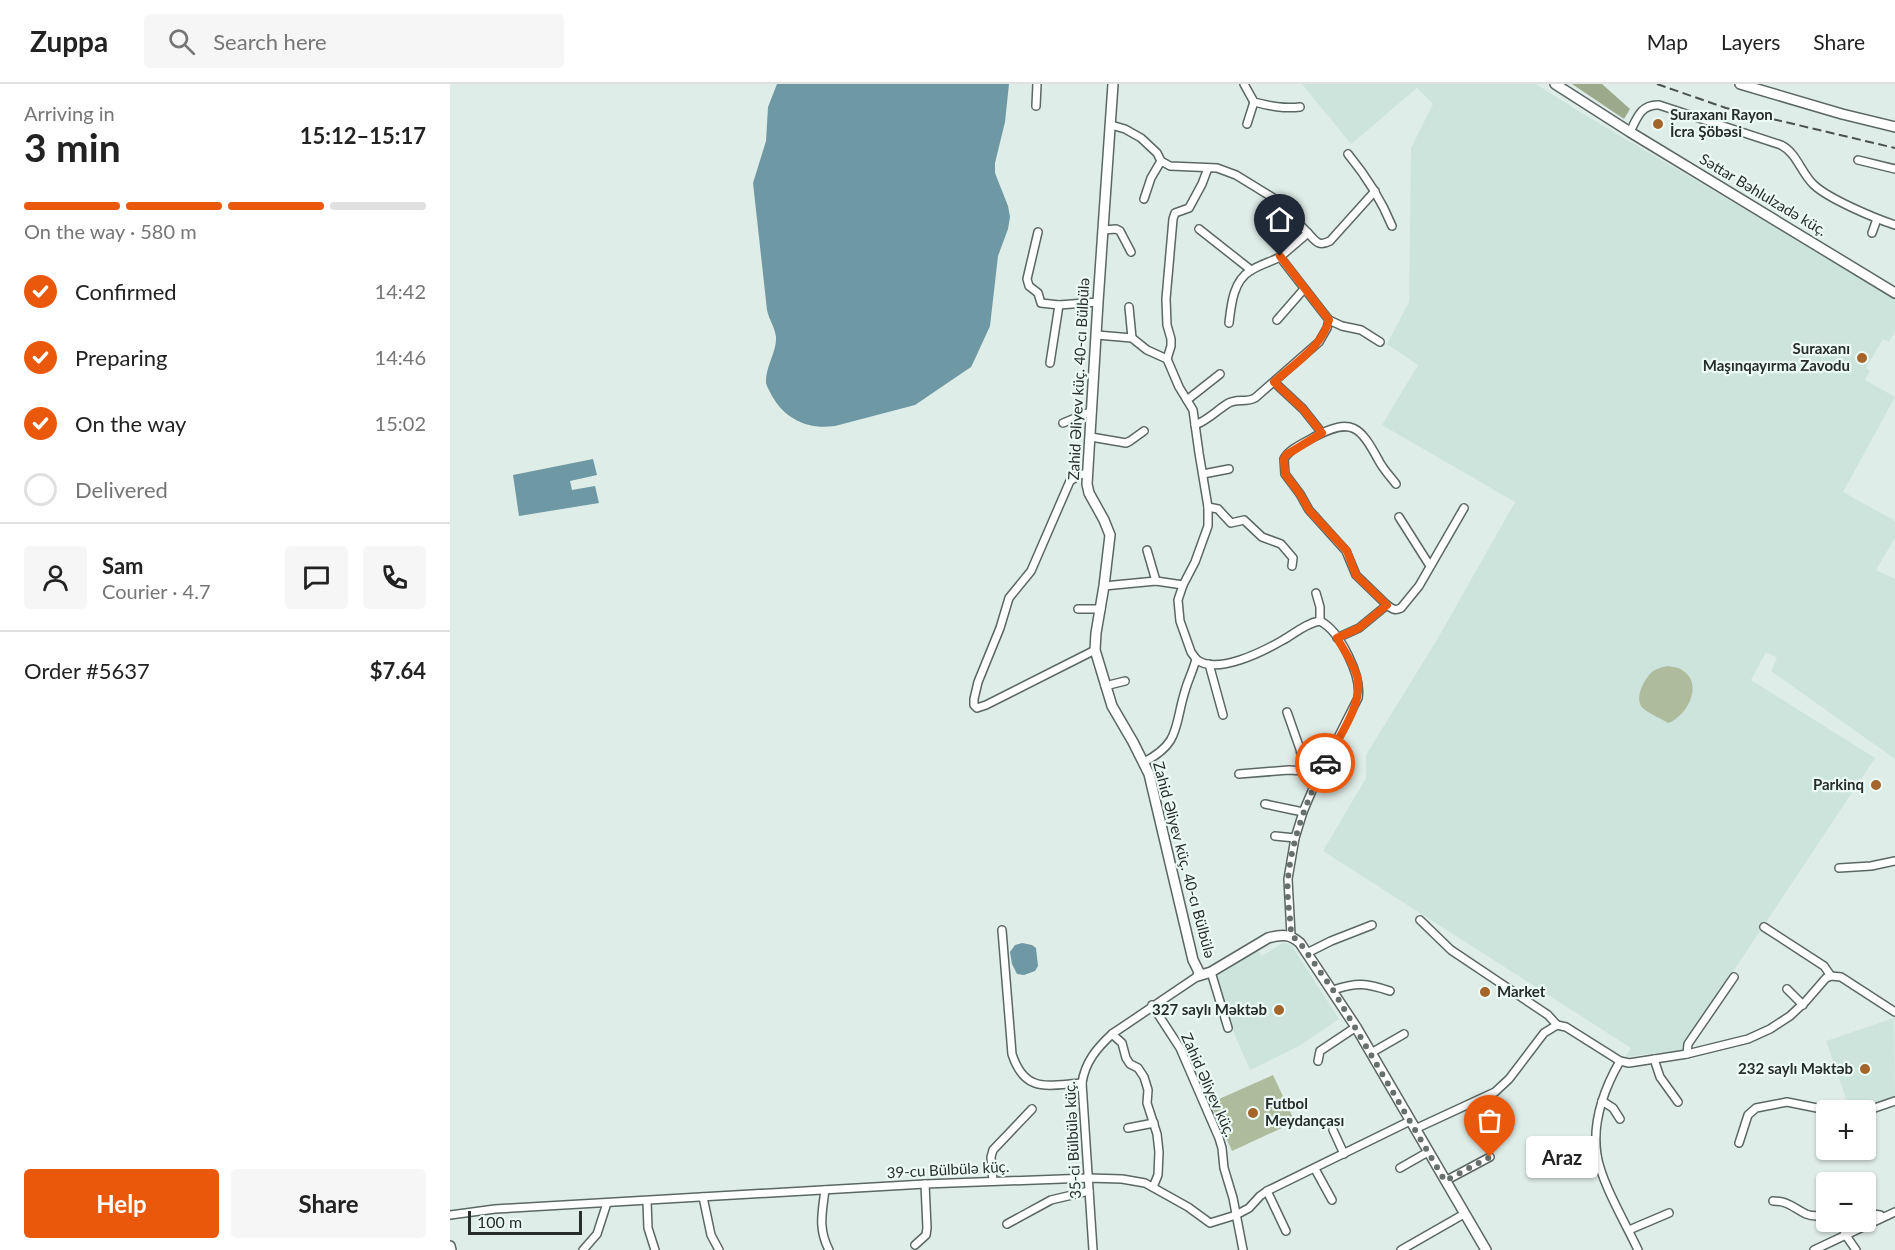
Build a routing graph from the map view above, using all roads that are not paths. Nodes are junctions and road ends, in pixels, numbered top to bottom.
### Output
1 (1037, 84) edge
2 (1113, 84) edge
3 (1244, 84) edge
4 (1555, 84) edge
5 (1740, 84) edge
6 (1254, 102) junction
7 (1036, 106) dead end
8 (1300, 107) dead end
9 (1111, 124) junction
10 (1247, 124) dead end
11 (1895, 127) edge
12 (1630, 132) junction
13 (1348, 154) dead end
14 (1858, 160) dead end
15 (1161, 161) junction
16 (1208, 168) junction
17 (1895, 169) edge
18 (1375, 191) junction
19 (1144, 199) dead end
20 (1877, 219) junction
21 (1895, 225) edge
22 (1392, 226) dead end
23 (1199, 229) dead end
24 (1104, 230) junction
25 (1038, 232) dead end
26 (1308, 233) junction
27 (1872, 233) dead end
28 (1131, 252) dead end
29 (1280, 256) junction
30 (1251, 270) junction
31 (1304, 289) junction
32 (1895, 293) edge
33 (1098, 302) junction
34 (1059, 305) junction
35 (1129, 307) dead end
36 (1277, 320) dead end
37 (1329, 320) junction
38 (1229, 323) dead end
39 (1097, 335) junction
40 (1132, 338) junction
41 (1380, 342) dead end
42 (1167, 359) junction
43 (1050, 363) dead end
44 (1220, 374) dead end
45 (1274, 382) junction
46 (1187, 400) junction
47 (1092, 411) junction
48 (1063, 423) dead end
49 (1196, 426) junction
50 (1144, 431) dead end
51 (1322, 433) junction
52 (1091, 437) junction
53 (1229, 469) dead end
54 (1088, 473) junction
55 (1203, 474) junction
56 (1396, 484) dead end
57 (1208, 507) junction
58 (1464, 508) dead end
59 (1399, 517) dead end
60 (1147, 550) dead end
61 (1292, 566) dead end
62 (1430, 566) junction
63 (1156, 581) junction
64 (1183, 585) junction
65 (1104, 586) junction
66 (1316, 593) dead end
67 (1387, 605) junction
68 (1078, 609) dead end
69 (1101, 609) junction
70 (1320, 621) junction
71 (1337, 638) junction
72 (1095, 650) junction
73 (1196, 659) junction
74 (1209, 664) junction
75 (1125, 681) dead end
76 (1105, 686) junction
77 (1287, 712) dead end
78 (1223, 716) dead end
79 (1144, 762) junction
80 (1304, 771) junction
81 (1239, 774) dead end
82 (1317, 779) junction
83 (1264, 804) dead end
84 (1303, 812) junction
85 (1275, 836) dead end
86 (1295, 838) junction
87 (1895, 861) edge
88 (1839, 868) dead end
89 (1420, 920) dead end
90 (1372, 925) dead end
91 (1764, 927) dead end
92 (1002, 930) dead end
93 (1291, 935) junction
94 (1307, 953) junction
95 (1211, 972) junction
96 (1198, 976) junction
97 (1831, 976) junction
98 (1734, 977) dead end
99 (1787, 989) dead end
100 (1333, 990) junction
101 (1390, 991) dead end
102 (1152, 1005) junction
103 (1803, 1005) junction
104 (1895, 1012) edge
105 (1557, 1025) junction
106 (1356, 1027) junction
107 (1227, 1028) dead end
108 (1112, 1034) junction
109 (1404, 1034) dead end
110 (1371, 1053) junction
111 (1687, 1054) junction
112 (1654, 1059) junction
113 (1318, 1061) dead end
114 (1620, 1061) junction
115 (1082, 1083) junction
116 (1602, 1101) junction
117 (1895, 1101) edge
118 (1678, 1102) dead end
119 (1816, 1108) edge
120 (1876, 1108) edge
121 (1032, 1109) dead end
122 (1620, 1119) dead end
123 (1154, 1123) junction
124 (1413, 1125) junction
125 (1128, 1128) dead end
126 (1333, 1130) dead end
127 (1739, 1143) dead end
128 (1428, 1152) junction
129 (1344, 1154) junction
130 (1597, 1156) junction
131 (1490, 1157) dead end
132 (1574, 1167) dead end
133 (1400, 1168) dead end
134 (1314, 1169) junction
135 (1088, 1178) junction
136 (993, 1181) junction
137 (1445, 1181) junction
138 (925, 1184) junction
139 (1153, 1187) junction
140 (825, 1190) junction
141 (1089, 1191) junction
142 (1267, 1191) junction
143 (703, 1197) junction
144 (1332, 1200) dead end
145 (647, 1201) junction
146 (1773, 1202) dead end
147 (607, 1203) junction
148 (1895, 1212) edge
149 (1669, 1213) dead end
150 (1876, 1213) edge
151 (1464, 1214) junction
152 (450, 1215) edge
153 (1236, 1215) junction
154 (1816, 1216) edge
155 (1880, 1218) junction
156 (1007, 1224) dead end
157 (1629, 1230) junction
158 (1286, 1231) dead end
159 (1845, 1234) junction
160 (915, 1245) dead end
161 (583, 1250) edge
162 (655, 1250) edge
163 (719, 1250) edge
164 (830, 1250) edge
165 (1093, 1250) edge
166 (1243, 1250) edge
167 (1401, 1250) edge
168 (1485, 1250) edge
169 (1638, 1250) edge
170 (1814, 1250) edge
171 (1856, 1250) edge

1 - 7 street
2 - 9 street, Zahid Əliyev küç. 40-cı Bülbülə
3 - 6 street
4 - 12 street, Səttar Bəhlulzadə küç.
5 - 11 street
6 - 8 street
6 - 10 street
9 - 15 street
9 - 24 street, Zahid Əliyev küç. 40-cı Bülbülə
12 - 20 street
12 - 32 street, Səttar Bəhlulzadə küç.
13 - 18 street
14 - 17 street
15 - 16 street
15 - 19 street
16 - 26 street
16 - 42 street
18 - 22 street
18 - 26 street
20 - 21 street
20 - 27 street
23 - 30 street
24 - 28 street
24 - 33 street, Zahid Əliyev küç. 40-cı Bülbülə
25 - 34 street
26 - 29 street
29 - 30 street
29 - 31 street
30 - 38 street
31 - 36 street
31 - 37 street
33 - 34 street
33 - 39 street, Zahid Əliyev küç. 40-cı Bülbülə
34 - 43 street
35 - 40 street
37 - 41 street
37 - 45 street
39 - 40 street
39 - 47 street, Zahid Əliyev küç. 40-cı Bülbülə
40 - 42 street
42 - 46 street
44 - 46 street
45 - 49 street
45 - 51 street
46 - 49 street
47 - 48 street
47 - 52 street, Zahid Əliyev küç. 40-cı Bülbülə
49 - 55 street
50 - 52 street
51 - 56 street
51 - 67 street
52 - 54 street, Zahid Əliyev küç. 40-cı Bülbülə
53 - 55 street
54 - 65 street, Zahid Əliyev küç. 40-cı Bülbülə
54 - 72 street
55 - 57 street
57 - 61 street
57 - 64 street
58 - 62 street
59 - 62 street
60 - 63 street
62 - 67 street
63 - 64 street
63 - 65 street
64 - 73 street
65 - 69 street, Zahid Əliyev küç. 40-cı Bülbülə
66 - 70 street
67 - 71 street
68 - 69 street
69 - 72 street, Zahid Əliyev küç. 40-cı Bülbülə
70 - 71 street
70 - 74 street
71 - 82 street
72 - 76 street, Zahid Əliyev küç. 40-cı Bülbülə
73 - 74 street
73 - 79 street
74 - 78 street
75 - 76 street
76 - 79 street, Zahid Əliyev küç. 40-cı Bülbülə
77 - 80 street
79 - 96 street, Zahid Əliyev küç. 40-cı Bülbülə
80 - 81 street
80 - 82 street
82 - 84 street
83 - 84 street
84 - 86 street
85 - 86 street
86 - 93 street
87 - 88 street
89 - 105 street
90 - 94 street
91 - 97 street
92 - 115 street
93 - 94 street
93 - 95 street
94 - 100 street
95 - 96 street
95 - 107 street
96 - 102 street, 35-ci Bülbülə küç.
97 - 103 street
97 - 104 street
98 - 111 street
99 - 103 street
100 - 101 street
100 - 106 street
102 - 108 street, 35-ci Bülbülə küç.
102 - 153 street, Zahid Əliyev küç.
103 - 111 street
105 - 114 street
105 - 124 street, 39-cu Bülbülə küç.
106 - 110 street
106 - 113 street
108 - 115 street, 35-ci Bülbülə küç.
108 - 123 street
109 - 110 street
110 - 124 street
111 - 112 street
112 - 114 street
112 - 118 street
114 - 116 street
115 - 135 street, 35-ci Bülbülə küç.
116 - 122 street
116 - 130 street
117 - 120 street
119 - 127 street
121 - 136 street
123 - 125 street
123 - 139 street
124 - 128 street
124 - 129 street, 39-cu Bülbülə küç.
126 - 129 street
128 - 133 street
128 - 137 street
129 - 134 street, 39-cu Bülbülə küç.
130 - 132 street
130 - 157 street
131 - 137 street
134 - 142 street, 39-cu Bülbülə küç.
134 - 144 street
135 - 136 street, 39-cu Bülbülə küç.
135 - 139 street, 39-cu Bülbülə küç.
135 - 141 street, 35-ci Bülbülə küç.
136 - 138 street, 39-cu Bülbülə küç.
137 - 151 street
138 - 140 street, 39-cu Bülbülə küç.
138 - 160 street
139 - 153 street, 39-cu Bülbülə küç.
140 - 143 street, 39-cu Bülbülə küç.
140 - 164 street
141 - 156 street
141 - 165 street, 35-ci Bülbülə küç.
142 - 153 street, 39-cu Bülbülə küç.
142 - 158 street
143 - 145 street, 39-cu Bülbülə küç.
143 - 163 street
145 - 147 street, 39-cu Bülbülə küç.
145 - 162 street
146 - 154 street
147 - 152 street, 39-cu Bülbülə küç.
147 - 161 street
148 - 155 street
149 - 157 street
150 - 155 street
151 - 167 street
151 - 168 street
153 - 166 street, Zahid Əliyev küç.
155 - 159 street
157 - 169 street
159 - 170 street
159 - 171 street

